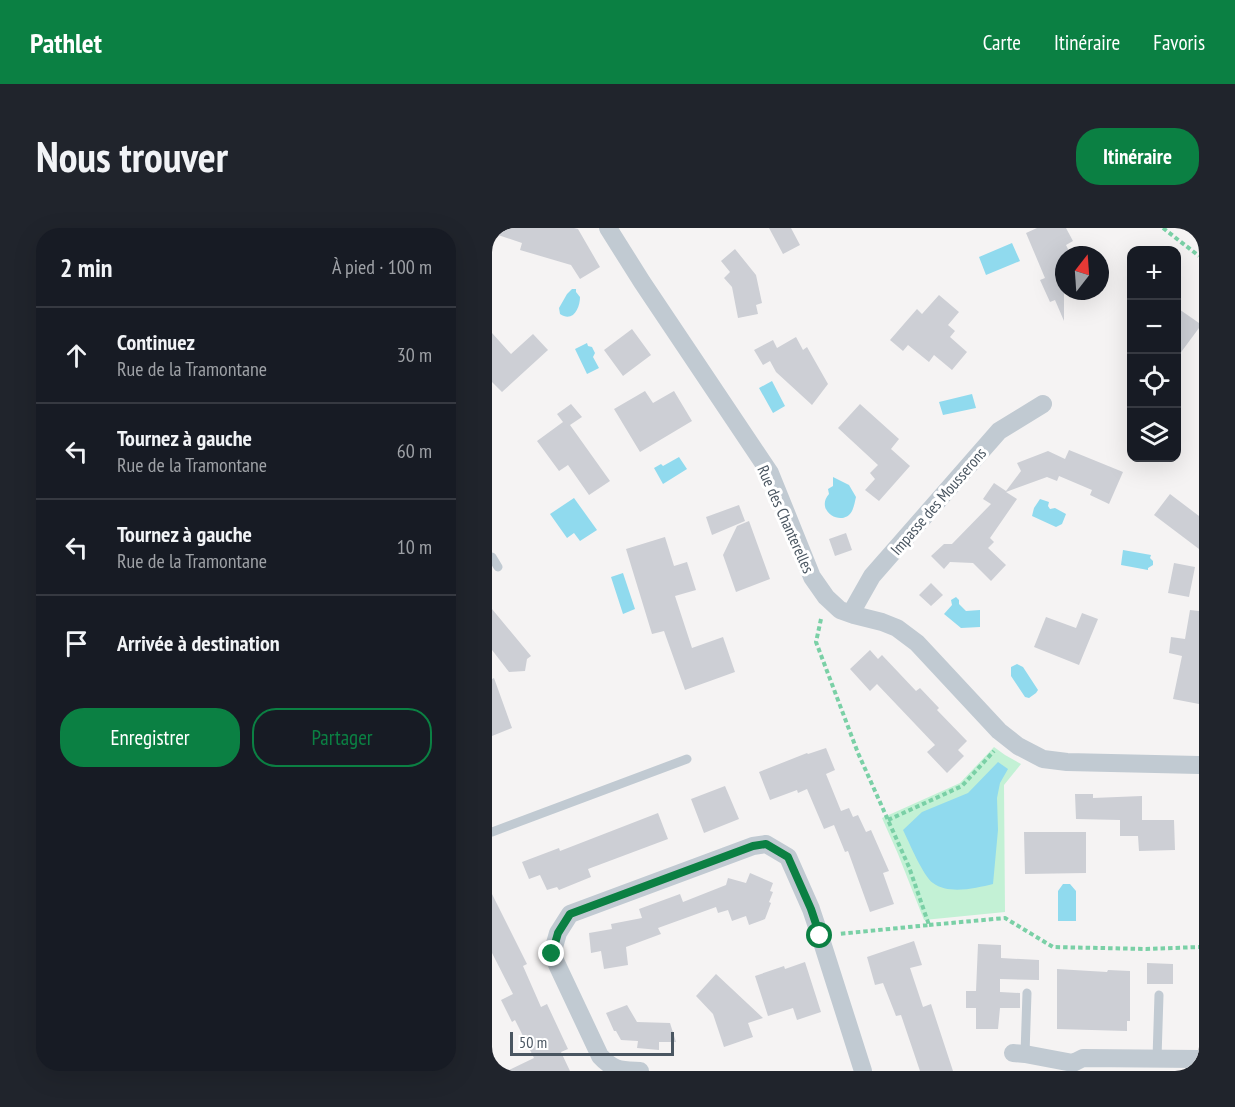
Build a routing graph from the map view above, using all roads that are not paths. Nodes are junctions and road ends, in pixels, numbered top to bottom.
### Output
1 (608, 228) edge
2 (1043, 404) dead end
3 (492, 557) edge
4 (498, 567) dead end
5 (854, 615) junction
6 (687, 759) dead end
7 (1199, 765) edge
8 (492, 832) edge
9 (1027, 993) dead end
10 (1159, 995) dead end
11 (1019, 1053) joint
12 (1157, 1058) junction
13 (1199, 1059) edge
14 (1072, 1067) edge
15 (640, 1071) edge
16 (863, 1071) edge

1 - 5 street, Rue des Chanterelles
2 - 5 street, Impasse des Mousserons
3 - 4 lane
5 - 7 street, Rue des Chanterelles
6 - 8 lane
9 - 11 lane
10 - 12 lane
11 - 14 street
12 - 13 street
12 - 14 street
15 - 16 street

